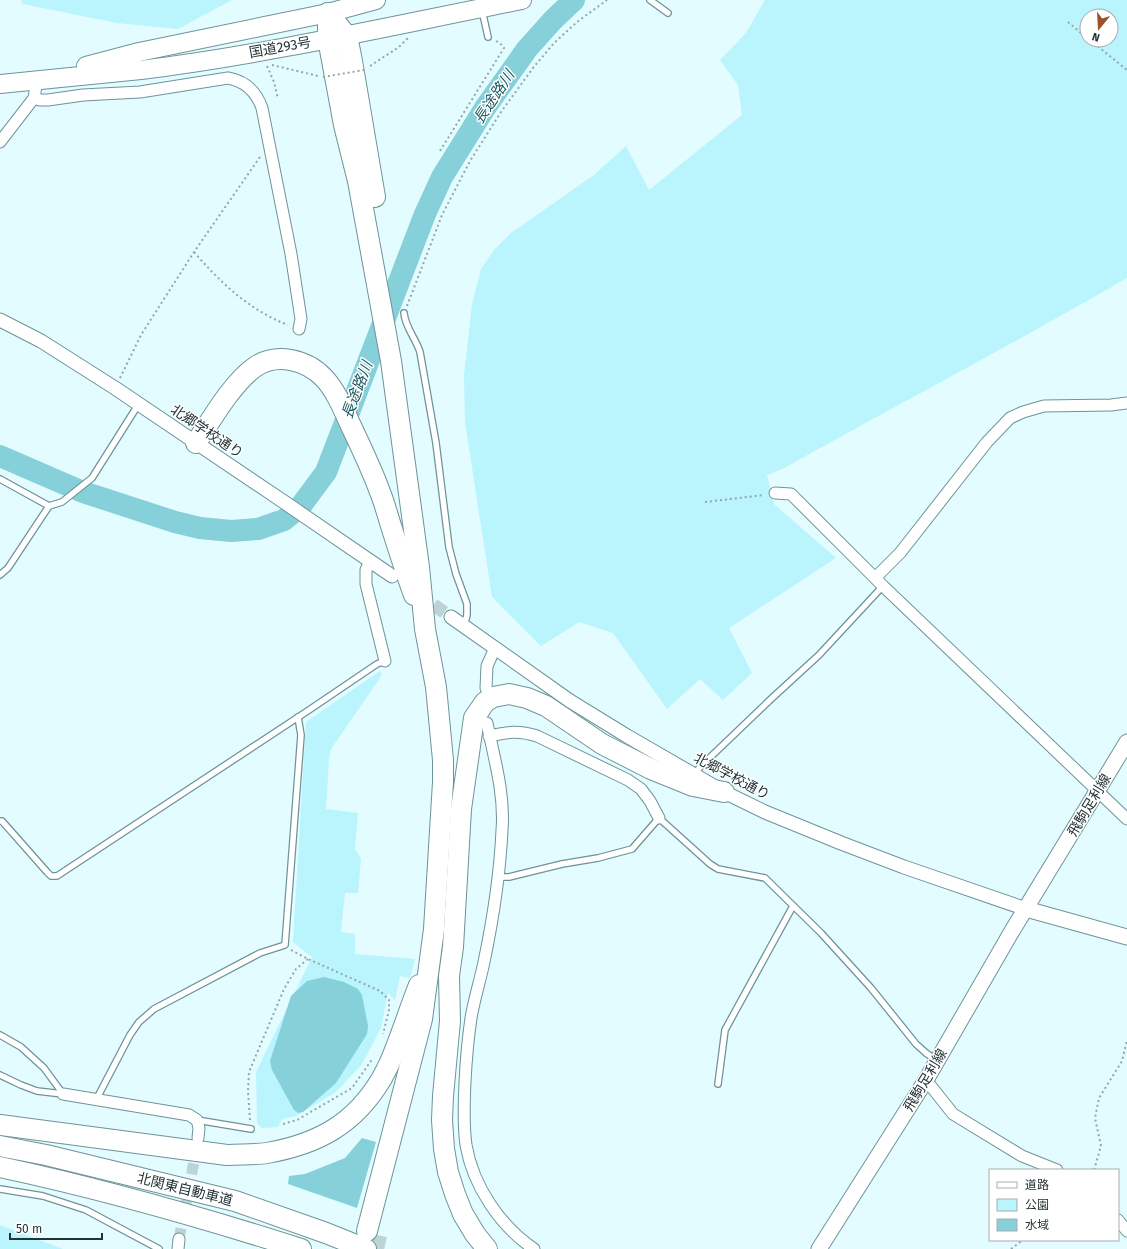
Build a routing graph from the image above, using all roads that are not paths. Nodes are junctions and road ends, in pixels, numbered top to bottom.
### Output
1 (376, 0) edge
2 (522, 0) edge
3 (650, 0) edge
4 (327, 6) edge
5 (482, 8) junction
6 (668, 13) dead end
7 (337, 37) junction
8 (488, 37) road end
9 (37, 80) junction
10 (0, 84) edge
11 (34, 98) junction
12 (0, 142) edge
13 (404, 312) road end
14 (0, 320) edge
15 (299, 329) road end
16 (396, 358) junction
17 (1127, 402) edge
18 (139, 404) junction
19 (196, 443) junction
20 (0, 479) edge
21 (775, 493) road end
22 (50, 506) junction
23 (370, 561) junction
24 (0, 575) edge
25 (392, 576) dead end
26 (875, 578) junction
27 (883, 586) junction
28 (451, 617) tunnel mouth
29 (464, 626) junction
30 (425, 629) junction
31 (495, 648) junction
32 (385, 661) joint
33 (486, 688) dead end
34 (298, 717) junction
35 (487, 723) dead end
36 (489, 736) junction
37 (1127, 742) edge
38 (694, 776) junction
39 (1097, 791) junction
40 (724, 792) junction
41 (461, 809) junction
42 (659, 818) junction
43 (1127, 819) edge
44 (0, 821) edge
45 (498, 877) junction
46 (793, 906) junction
47 (1026, 909) junction
48 (1127, 937) edge
49 (431, 955) junction
50 (449, 976) junction
51 (0, 1035) edge
52 (937, 1061) junction
53 (0, 1075) edge
54 (926, 1080) junction
55 (718, 1084) dead end
56 (63, 1094) junction
57 (96, 1100) junction
58 (197, 1120) junction
59 (0, 1125) edge
60 (250, 1129) road end
61 (198, 1138) tunnel mouth
62 (0, 1146) edge
63 (0, 1167) edge
64 (1054, 1169) edge
65 (0, 1189) edge
66 (152, 1203) junction
67 (1119, 1221) edge
68 (1127, 1231) edge
69 (370, 1239) edge
70 (159, 1249) edge
71 (262, 1249) edge
72 (301, 1249) edge
73 (486, 1249) edge
74 (534, 1249) edge
75 (819, 1249) edge

1 - 4 highway, 国道293号
2 - 5 highway, 国道293号
3 - 6 lane
4 - 7 highway
4 - 9 highway, 国道293号
5 - 7 highway, 国道293号
5 - 8 lane
7 - 9 highway, 国道293号
7 - 16 highway
9 - 10 highway, 国道293号
9 - 11 street
11 - 12 street
11 - 15 street
13 - 29 lane
14 - 18 street, 北郷学校通り
16 - 30 highway
16 - 41 highway
17 - 26 street
18 - 19 street, 北郷学校通り
18 - 22 lane
19 - 23 street, 北郷学校通り
19 - 30 highway
20 - 22 lane
21 - 26 street
22 - 24 lane
23 - 25 street, 北郷学校通り
23 - 32 street
26 - 27 street
27 - 38 lane
27 - 39 street
28 - 29 street, 北郷学校通り
29 - 31 street, 北郷学校通り
30 - 49 highway
31 - 33 street
31 - 38 street, 北郷学校通り
32 - 34 lane
34 - 44 lane
34 - 57 lane
35 - 36 street
36 - 42 street
36 - 45 street
37 - 39 main road, 飛駒足利線
38 - 40 street, 北郷学校通り
39 - 43 street
39 - 47 main road, 飛駒足利線
40 - 41 highway
40 - 47 street, 北郷学校通り
41 - 50 highway
42 - 45 lane
42 - 46 lane
45 - 74 street
46 - 52 lane
46 - 55 lane
47 - 48 main road
47 - 52 main road, 飛駒足利線
49 - 59 highway
49 - 69 highway
50 - 69 highway
50 - 73 highway
51 - 56 lane
52 - 54 main road, 飛駒足利線
53 - 56 lane
54 - 64 street
54 - 75 main road, 飛駒足利線
56 - 57 street
57 - 58 street
58 - 60 lane
58 - 61 street
62 - 69 highway, 北関東自動車道
63 - 66 highway, 北関東自動車道
65 - 70 lane
66 - 71 highway
66 - 72 highway, 北関東自動車道
67 - 68 street

